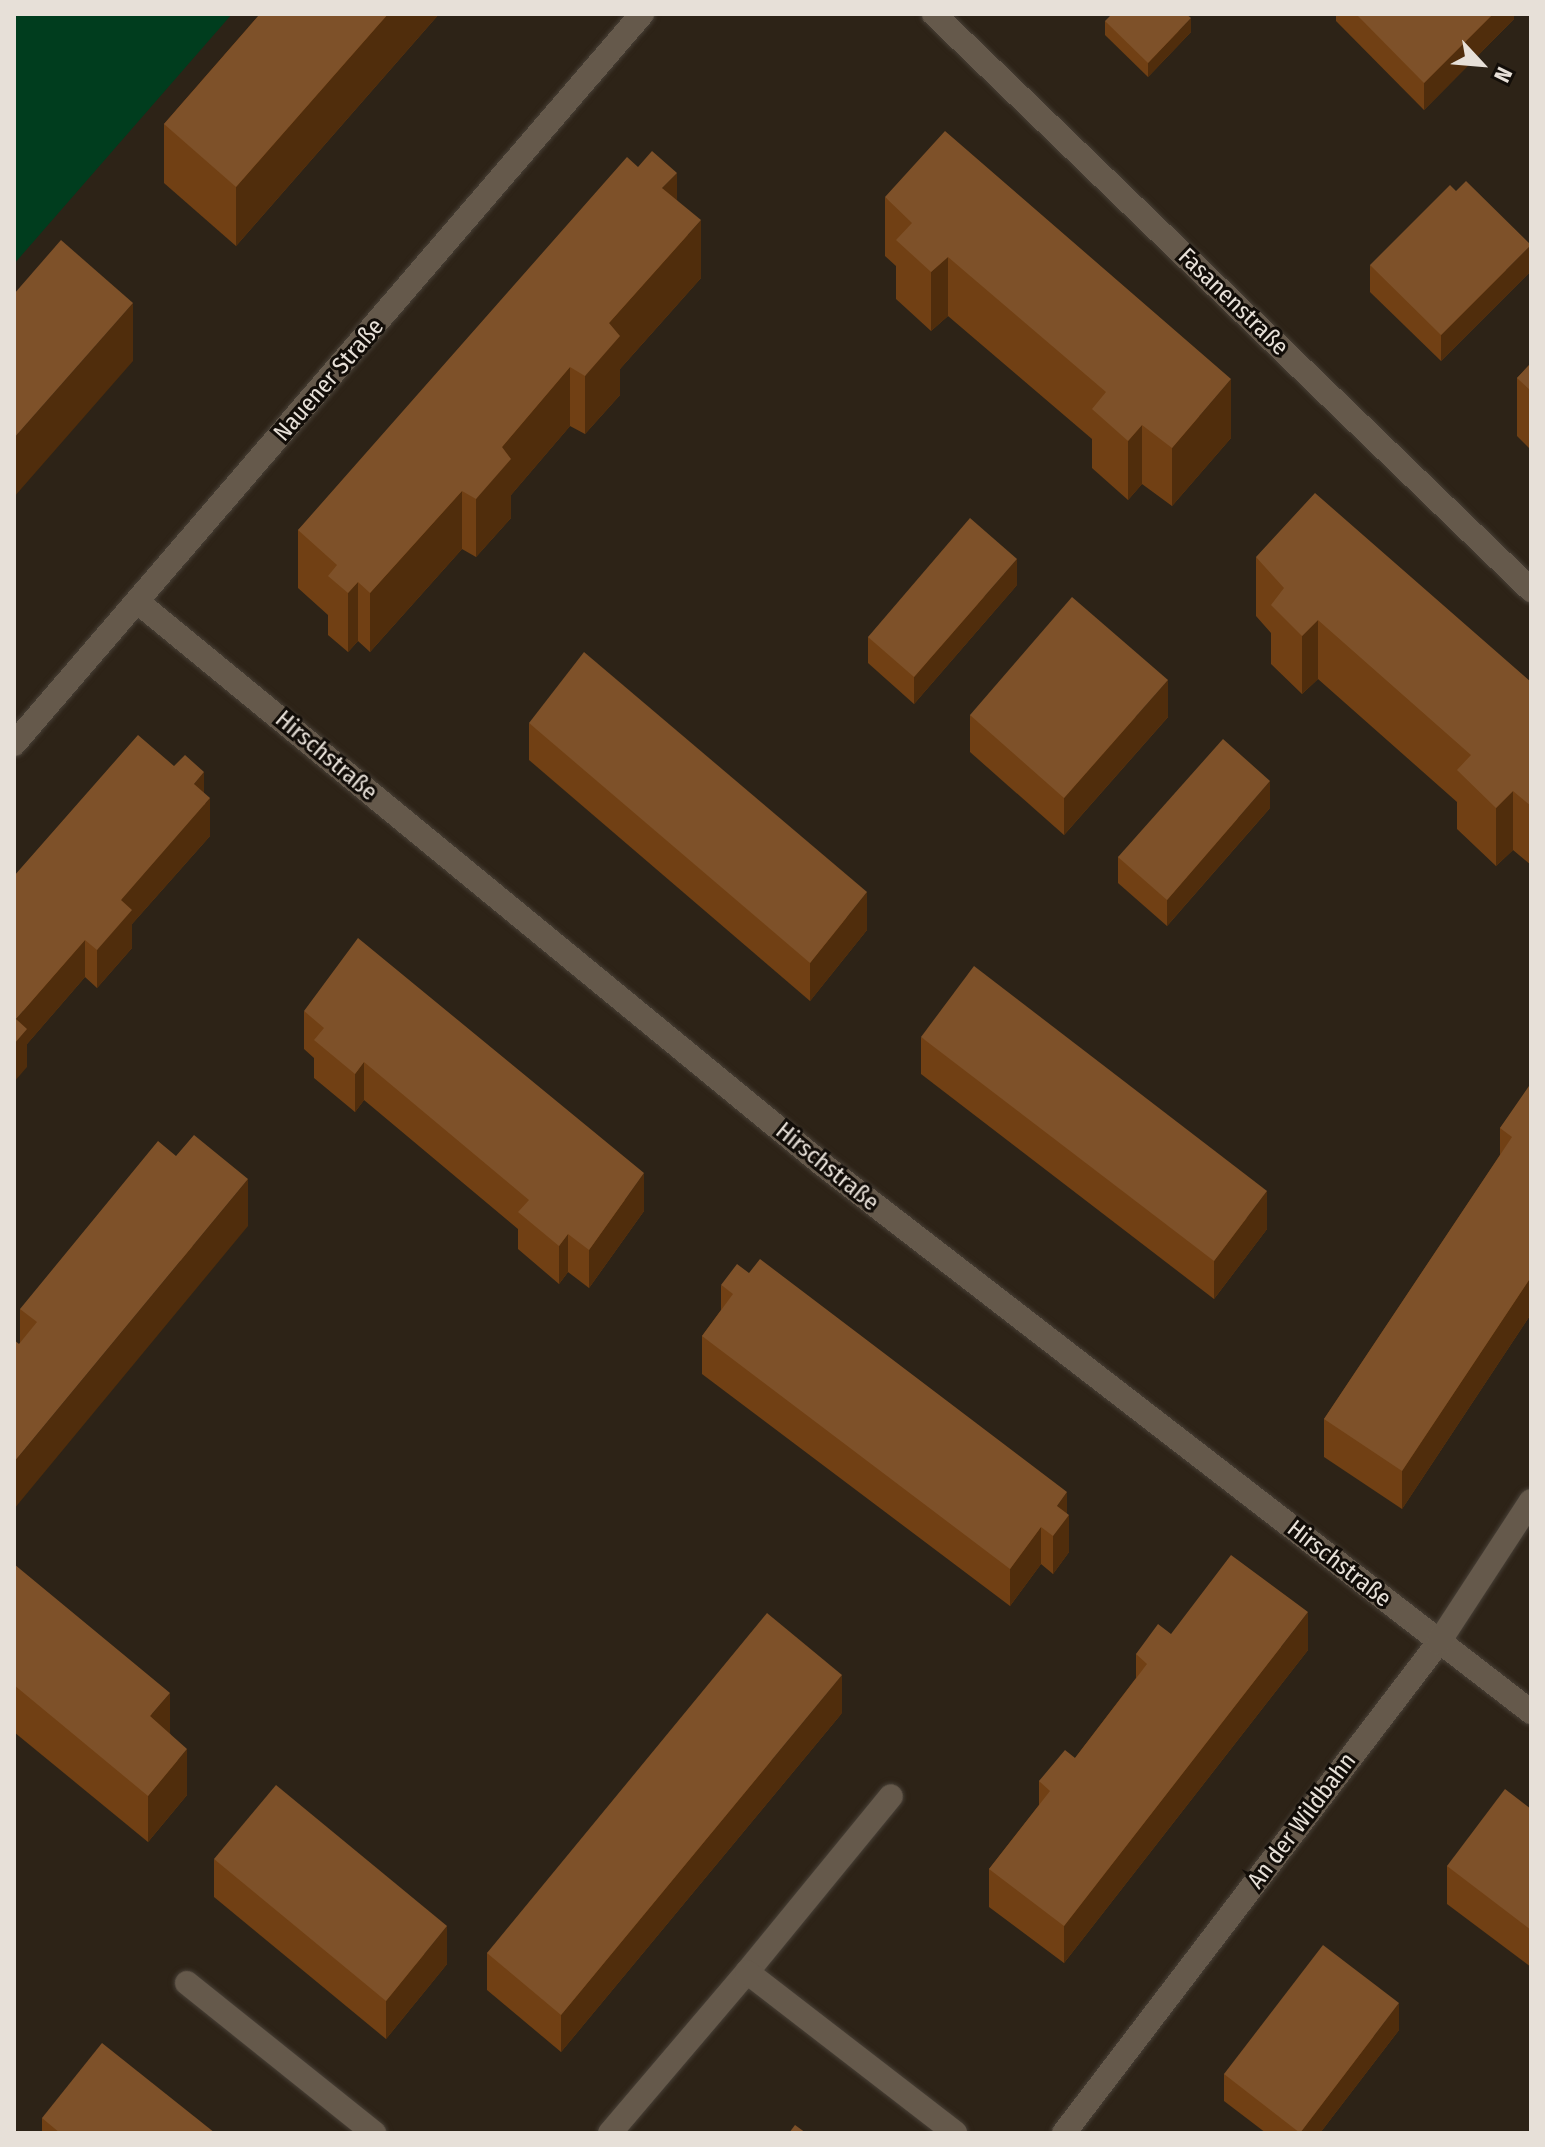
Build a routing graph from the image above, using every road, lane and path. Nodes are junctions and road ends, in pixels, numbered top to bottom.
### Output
1 (642, 14) edge
2 (934, 14) edge
3 (1531, 590) edge
4 (139, 603) junction
5 (14, 744) edge
6 (1531, 1501) edge
7 (1439, 1642) junction
8 (1531, 1712) edge
9 (891, 1796) dead end
10 (747, 1972) junction
11 (187, 1983) dead end
12 (374, 2133) edge
13 (610, 2133) edge
14 (955, 2133) edge
15 (1064, 2133) edge

1 - 4 street, Nauener Straße
2 - 3 street, Fasanenstraße
4 - 5 street, Nauener Straße
4 - 7 street, Hirschstraße
6 - 7 street, An der Wildbahn
7 - 8 street, Hirschstraße
7 - 15 street, An der Wildbahn
9 - 10 street
10 - 13 street
10 - 14 street
11 - 12 street

